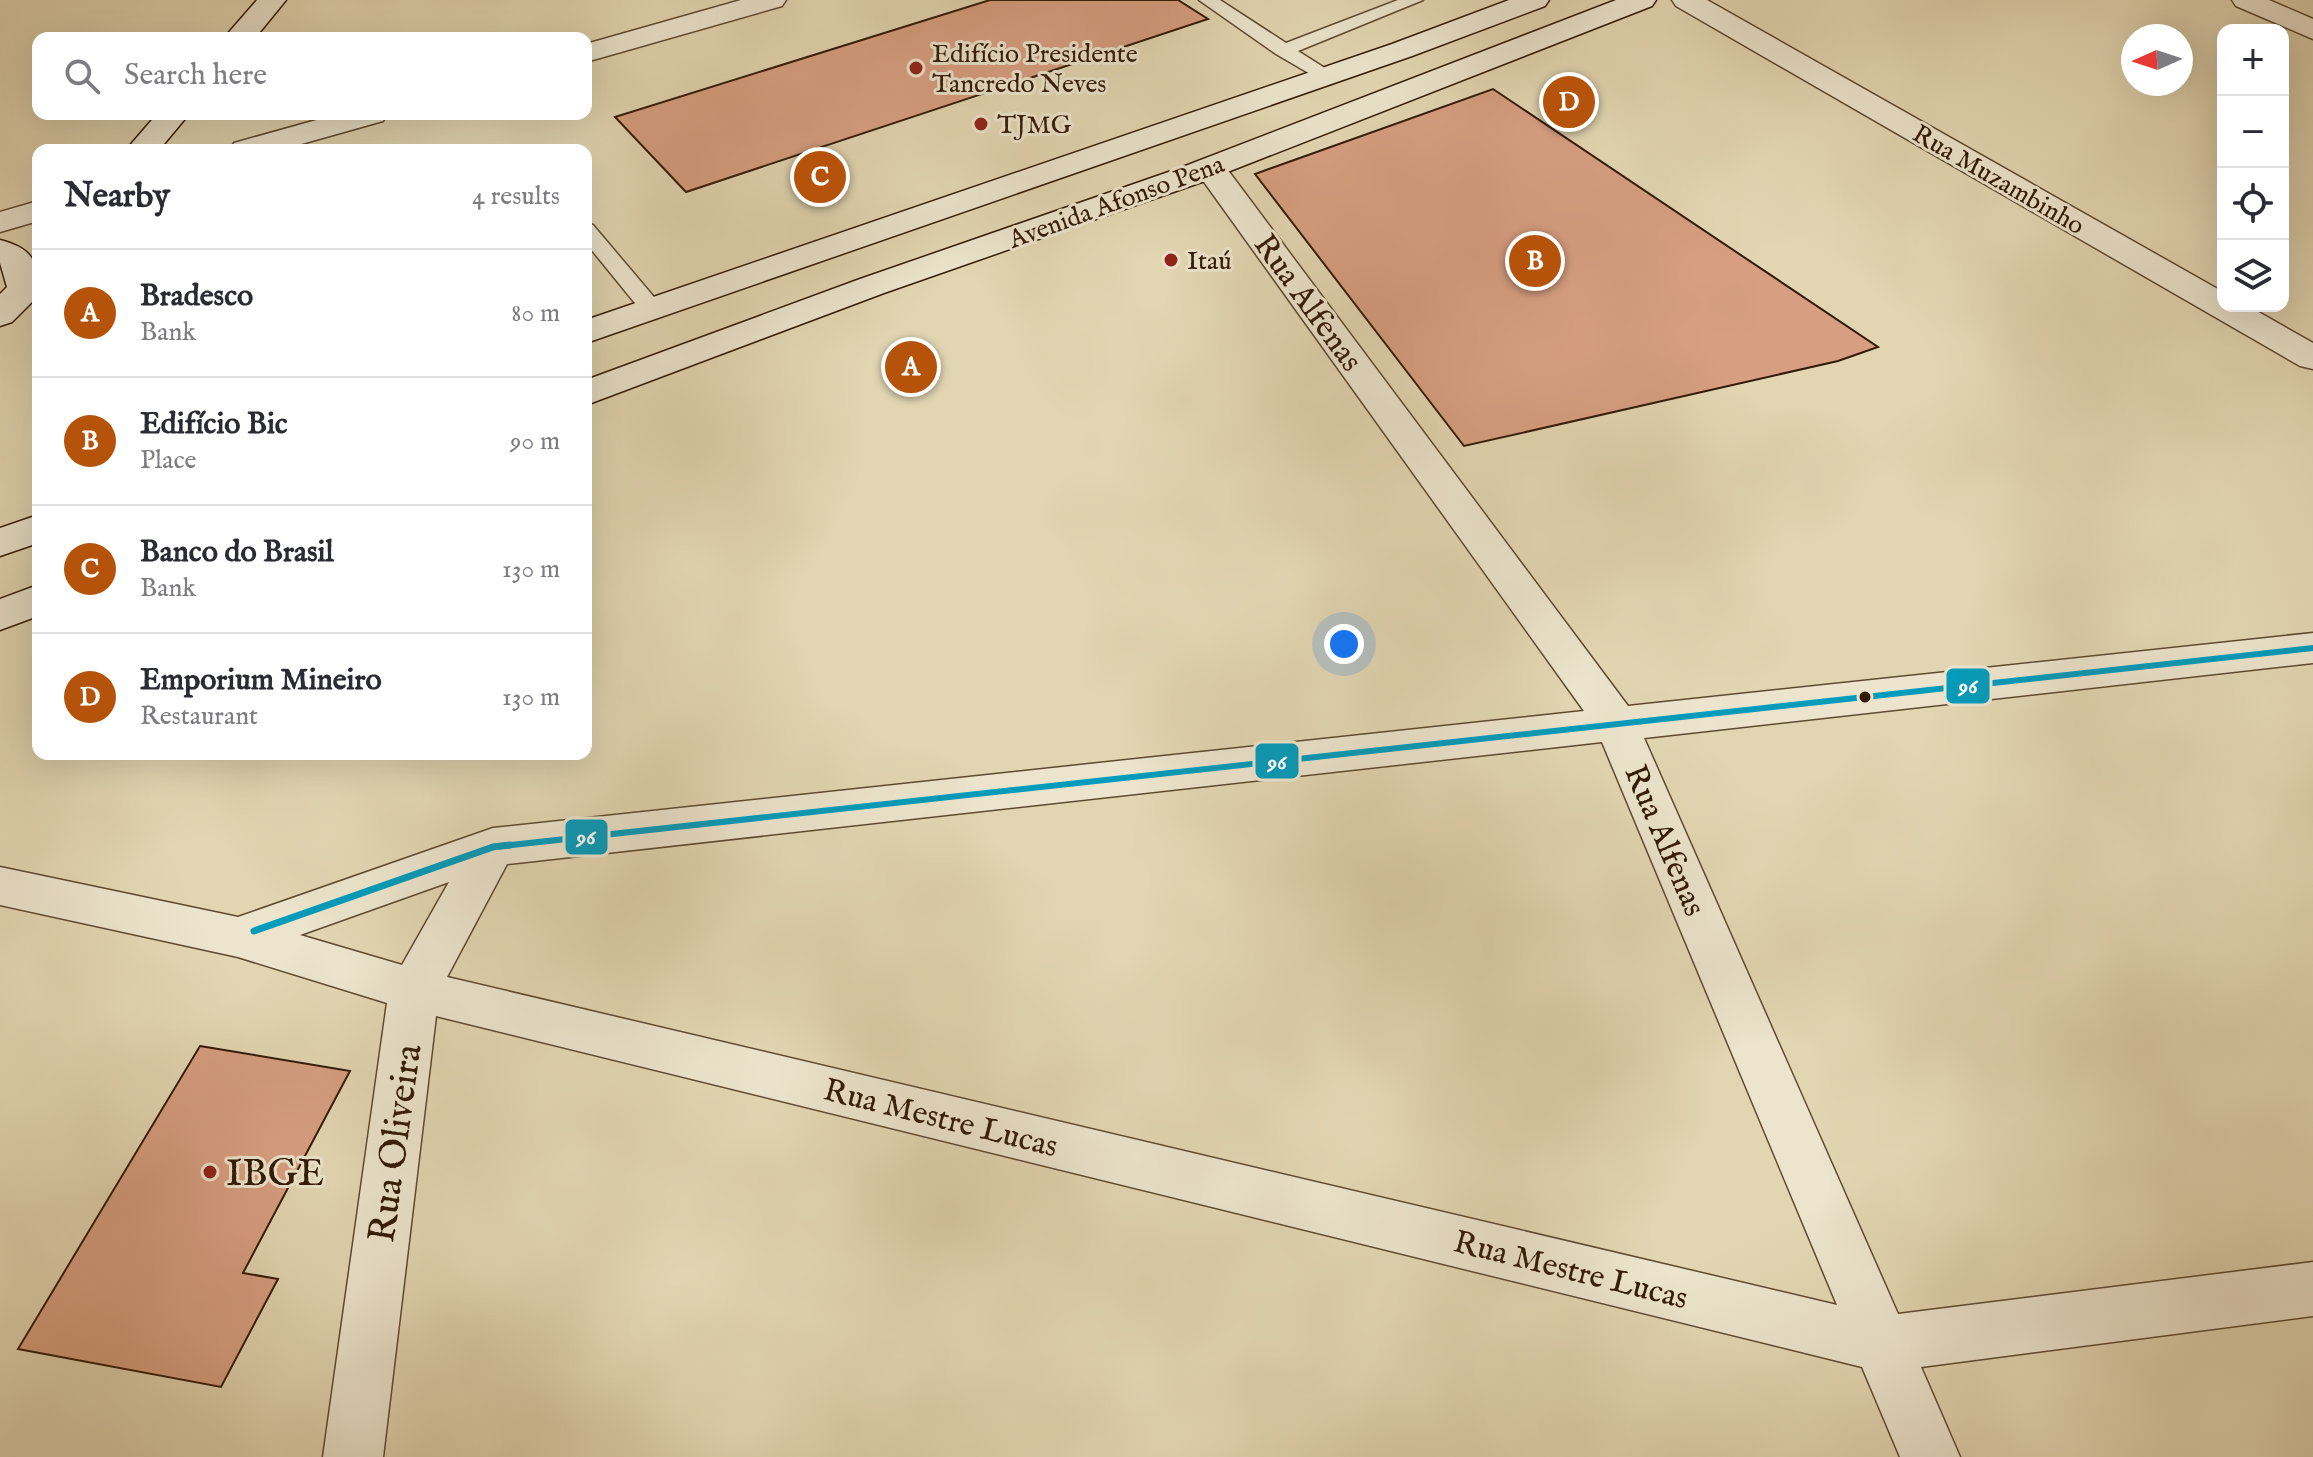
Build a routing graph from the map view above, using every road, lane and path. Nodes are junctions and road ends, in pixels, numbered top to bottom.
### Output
1 (272, 0) edge
2 (1240, 0) edge
3 (1414, 0) edge
4 (1535, 0) edge
5 (1642, 0) edge
6 (1686, 0) edge
7 (2246, 0) edge
8 (765, 1) edge
9 (1214, 4) edge
10 (2313, 30) edge
11 (244, 32) edge
12 (1283, 50) junction
13 (592, 51) edge
14 (1324, 76) junction
15 (169, 120) edge
16 (351, 120) edge
17 (147, 144) edge
18 (266, 144) edge
19 (1210, 168) junction
20 (32, 213) edge
21 (0, 222) edge
22 (592, 236) edge
23 (0, 250) edge
24 (31, 282) edge
25 (692, 293) junction
26 (651, 308) junction
27 (0, 315) edge
28 (592, 330) edge
29 (725, 340) junction
30 (2313, 358) edge
31 (592, 391) edge
32 (32, 531) edge
33 (0, 542) edge
34 (32, 602) edge
35 (0, 615) edge
36 (2313, 648) edge
37 (1616, 723) junction
38 (493, 847) junction
39 (0, 886) edge
40 (238, 937) junction
41 (414, 990) junction
42 (2313, 1289) edge
43 (1884, 1344) junction
44 (353, 1457) edge
45 (1930, 1457) edge

1 - 11 street
2 - 9 lane
3 - 12 lane
4 - 14 street, Avenida Afonso Pena
5 - 19 street, Avenida Afonso Pena
6 - 30 street, Rua Muzambinho
7 - 10 street
8 - 13 street
9 - 12 lane
12 - 14 lane
14 - 25 street, Avenida Afonso Pena
15 - 17 street
16 - 18 street
19 - 29 street, Avenida Afonso Pena
19 - 37 street, Rua Alfenas
20 - 21 street
22 - 26 lane
23 - 24 street
24 - 27 street
25 - 26 street, Avenida Afonso Pena
25 - 29 street
26 - 28 street, Avenida Afonso Pena
29 - 31 street, Avenida Afonso Pena
32 - 33 street
34 - 35 street
36 - 37 street
37 - 38 street
37 - 43 street, Rua Alfenas
38 - 40 street
38 - 41 street, Rua Oliveira
39 - 40 street, Rua Mestre Lucas
40 - 41 street, Rua Mestre Lucas
41 - 43 street, Rua Mestre Lucas
41 - 44 street, Rua Oliveira
42 - 43 street
43 - 45 street, Rua Alfenas

